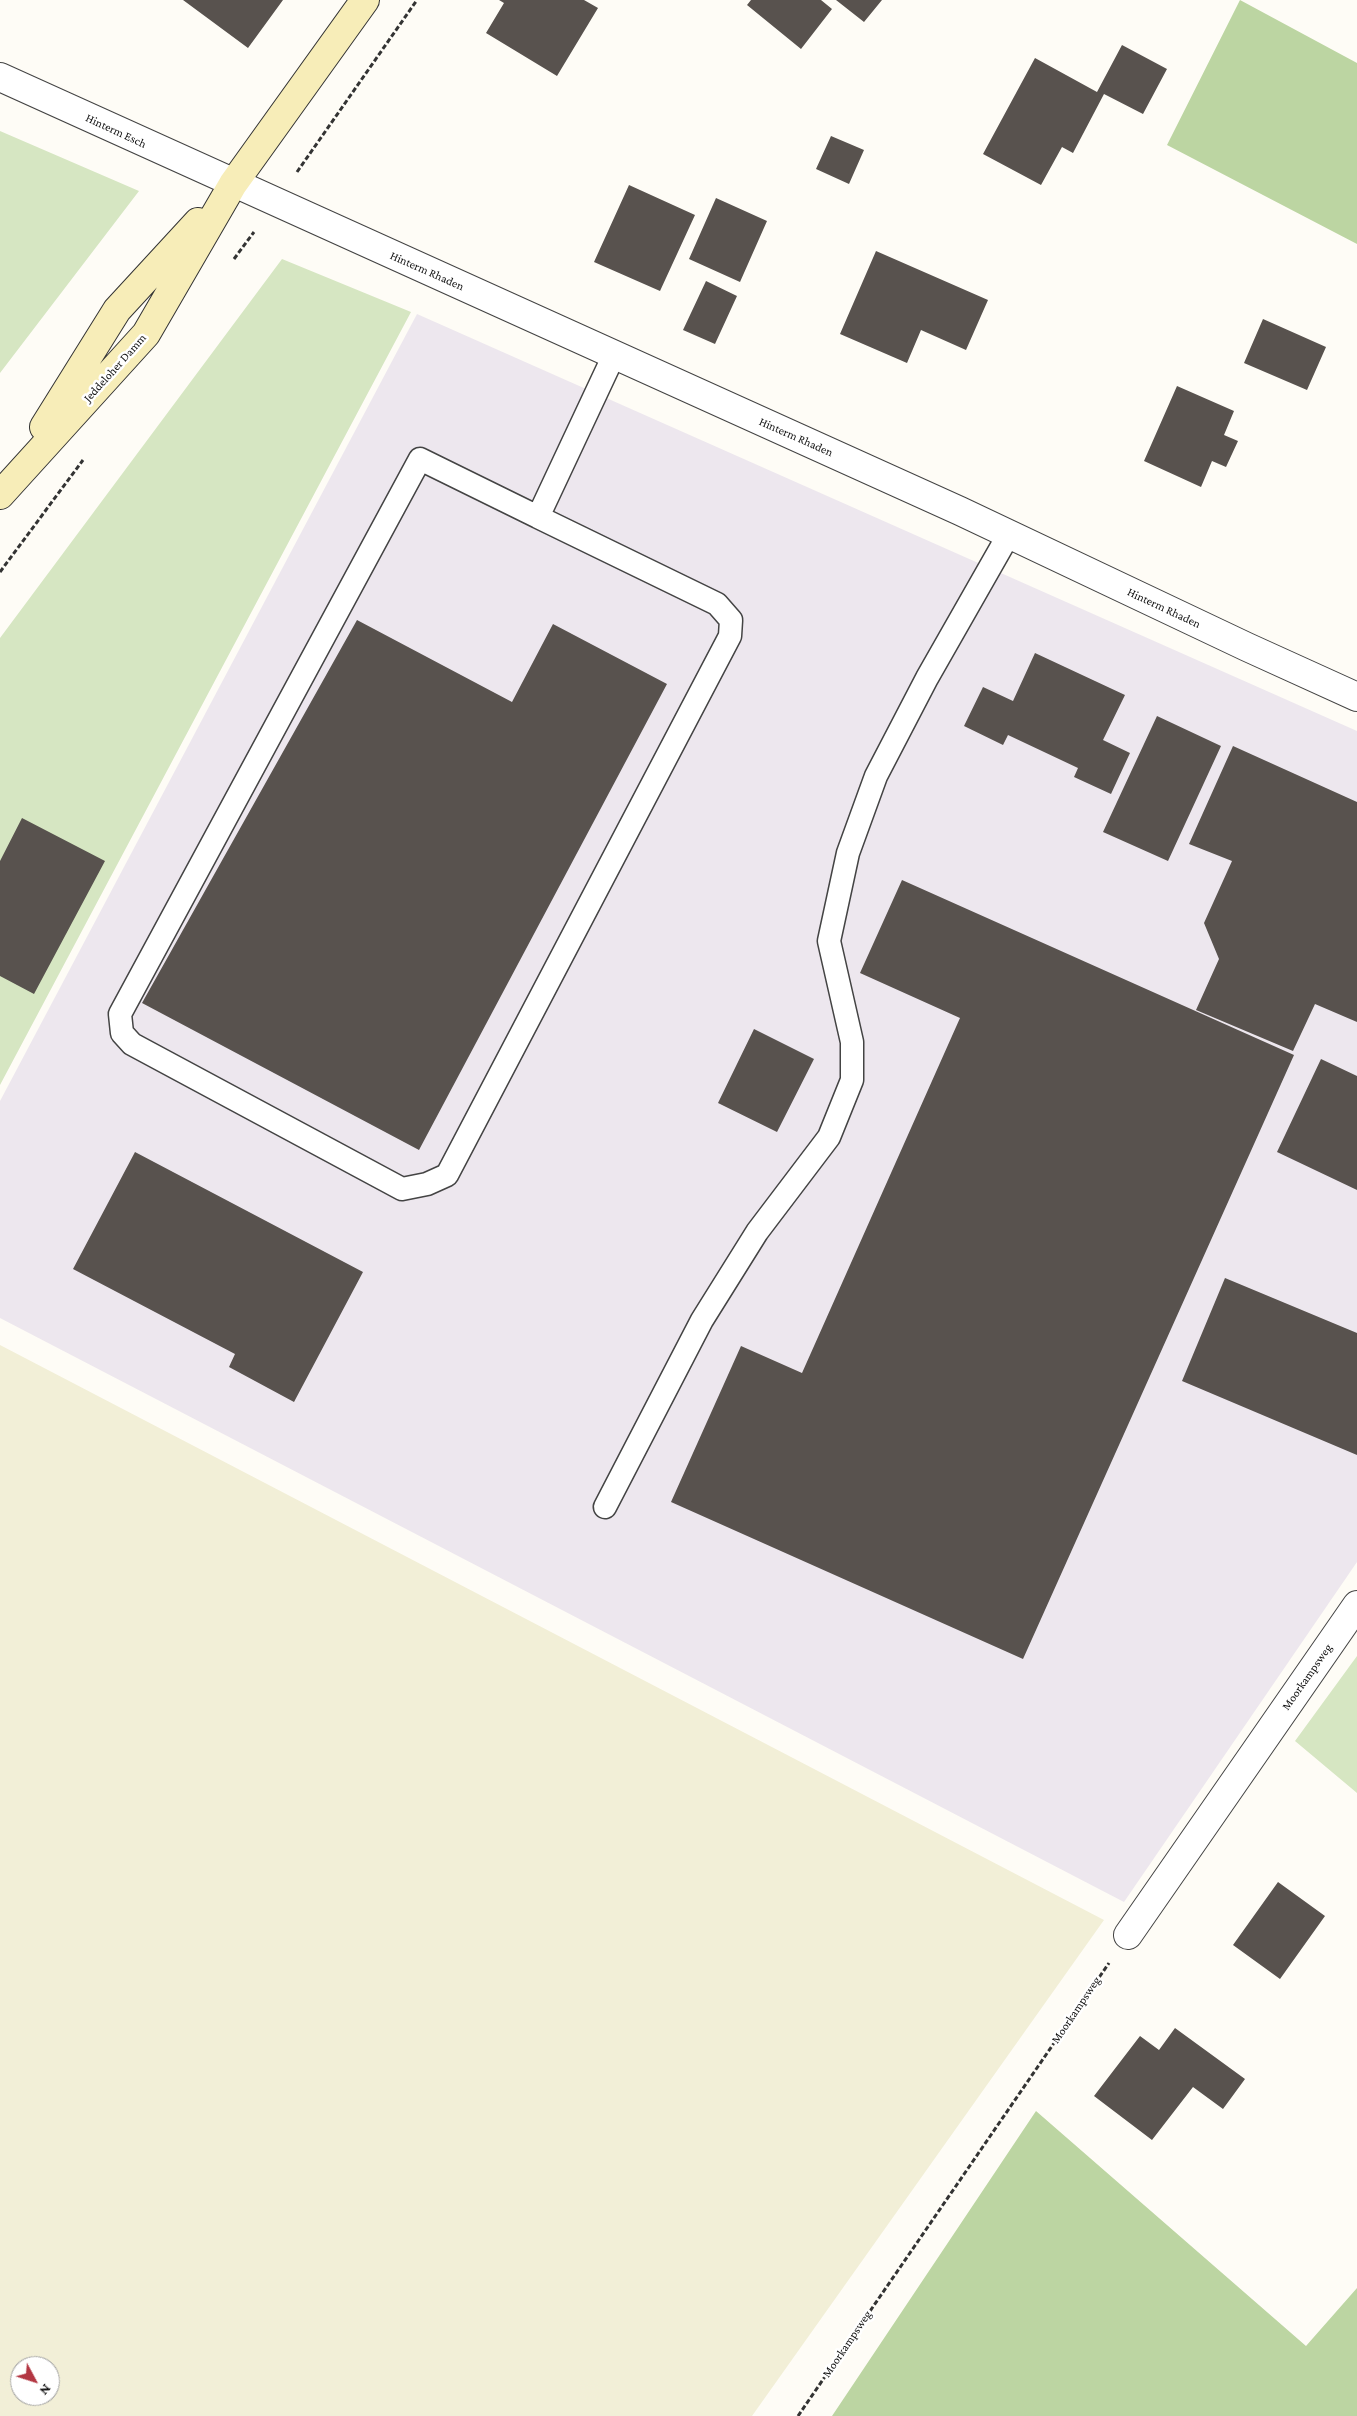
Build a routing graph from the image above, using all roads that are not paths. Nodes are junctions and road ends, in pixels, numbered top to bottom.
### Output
1 (365, 0) edge
2 (0, 77) edge
3 (233, 184) junction
4 (614, 355) junction
5 (4, 490) edge
6 (538, 517) junction
7 (1008, 534) junction
8 (1357, 697) edge
9 (605, 1507) dead end
10 (1357, 1605) edge
11 (1128, 1935) road end

1 - 3 main road, Jeddeloher Damm
2 - 3 street, Hinterm Esch
3 - 4 street, Hinterm Rhaden
3 - 5 main road, Jeddeloher Damm
3 - 5 main road, Jeddeloher Damm
4 - 6 lane
4 - 7 street, Hinterm Rhaden
6 - 6 lane
7 - 8 street, Hinterm Rhaden
7 - 9 lane
10 - 11 street, Moorkampsweg

